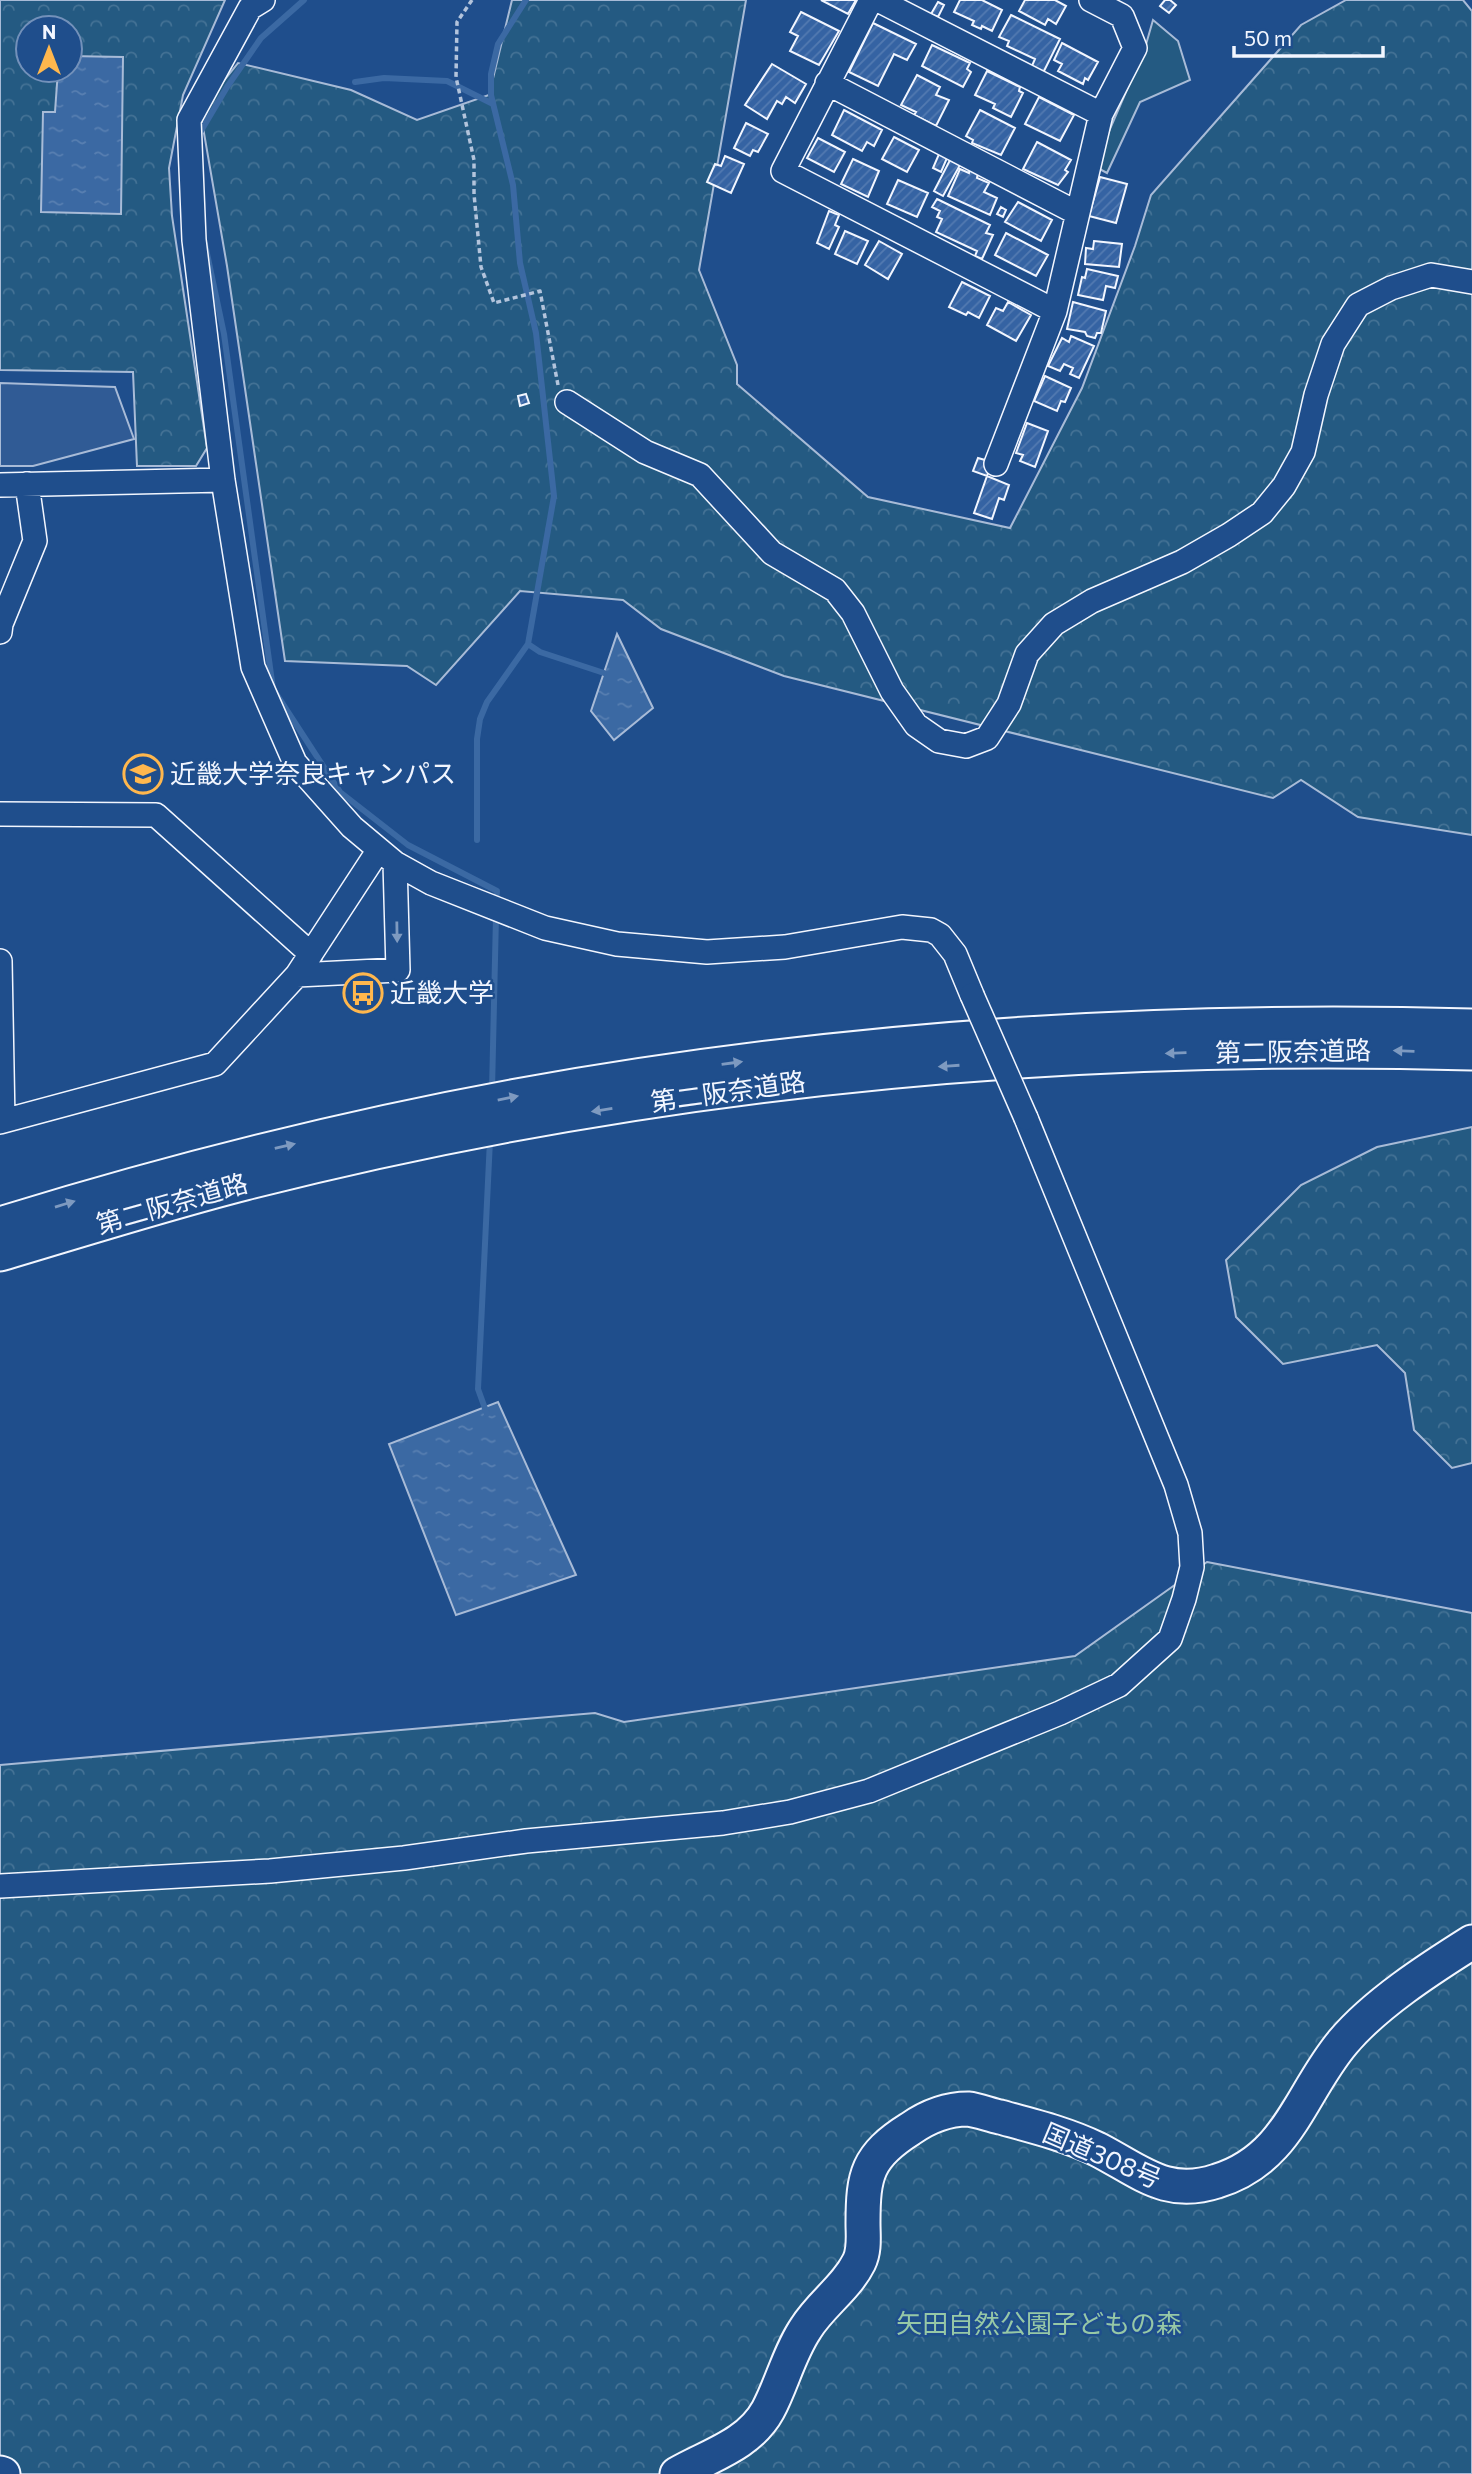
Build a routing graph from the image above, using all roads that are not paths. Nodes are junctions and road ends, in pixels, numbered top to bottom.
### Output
1 (263, 0) edge
2 (871, 0) edge
3 (878, 0) edge
4 (1091, 0) edge
5 (827, 83) junction
6 (1101, 114) junction
7 (1077, 213) junction
8 (1472, 282) edge
9 (1055, 311) junction
10 (567, 402) road end
11 (996, 464) dead end
12 (223, 480) junction
13 (27, 484) junction
14 (0, 485) edge
15 (0, 632) edge
16 (0, 814) edge
17 (387, 857) junction
18 (312, 954) junction
19 (0, 961) edge
20 (296, 975) junction
21 (1472, 1026) edge
22 (1472, 1053) edge
23 (1, 1122) edge
24 (0, 1224) edge
25 (0, 1254) edge
26 (0, 1886) edge
27 (1472, 1942) edge
28 (677, 2474) edge

1 - 12 street
2 - 5 street
3 - 6 street
4 - 6 street
5 - 7 street
5 - 9 street
6 - 7 street
7 - 9 street
8 - 10 street
9 - 11 street
12 - 13 street
12 - 17 street
13 - 14 street
13 - 15 street
16 - 18 street
17 - 18 street
17 -> 20 street
17 - 26 street, bridge
18 - 20 street
19 - 23 street
20 - 23 street
24 -> 21 highway, 第二阪奈道路
22 -> 25 highway, 第二阪奈道路
27 - 28 highway, 国道308号

